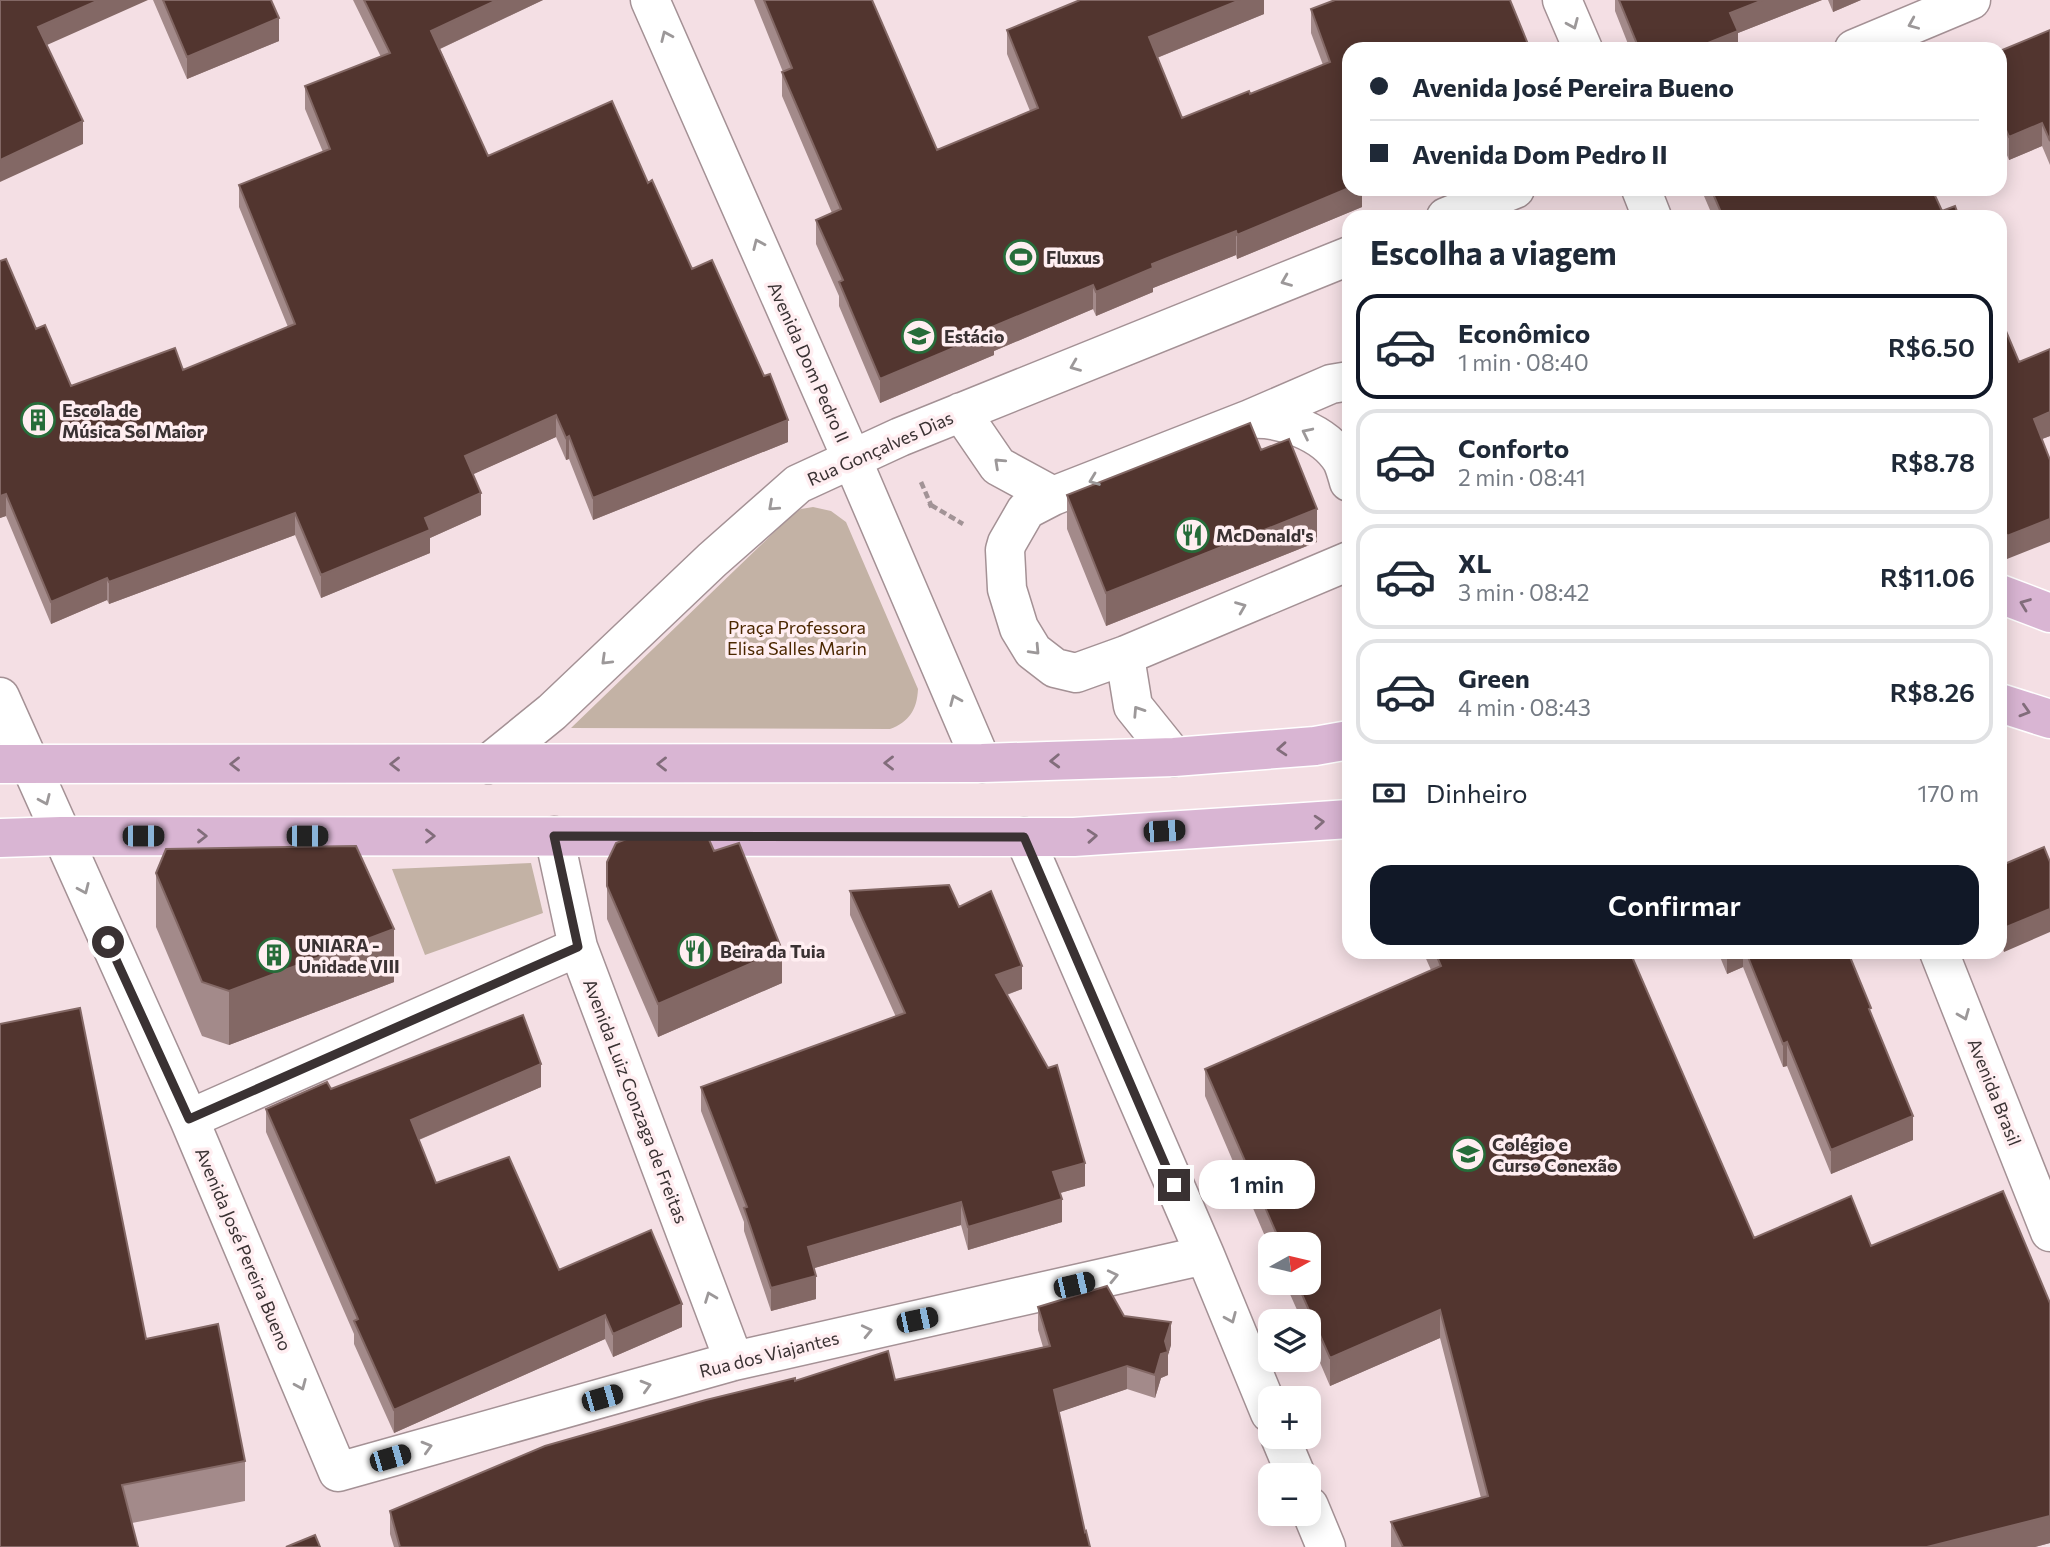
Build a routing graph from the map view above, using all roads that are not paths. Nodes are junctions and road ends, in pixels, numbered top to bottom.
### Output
1 (650, 0) edge
2 (1562, 0) edge
3 (1971, 0) edge
4 (1580, 42) edge
5 (1871, 42) edge
6 (1498, 196) edge
7 (1463, 210) edge
8 (1342, 259) edge
9 (1342, 382) edge
10 (961, 412) junction
11 (1250, 419) junction
12 (852, 457) junction
13 (1342, 461) edge
14 (1053, 496) junction
15 (1342, 564) edge
16 (2007, 597) edge
17 (2050, 613) edge
18 (1126, 655) junction
19 (0, 696) edge
20 (2007, 705) edge
21 (2050, 719) edge
22 (1342, 741) edge
23 (1174, 757) junction
24 (982, 763) junction
25 (14, 764) edge
26 (488, 764) junction
27 (1342, 819) edge
28 (61, 836) junction
29 (554, 836) junction
30 (1024, 837) junction
31 (0, 838) edge
32 (578, 947) junction
33 (1942, 959) edge
34 (189, 1119) junction
35 (2050, 1232) edge
36 (1205, 1255) junction
37 (734, 1361) junction
38 (1259, 1386) edge
39 (338, 1472) joint
40 (1317, 1526) edge
41 (1326, 1547) edge

12 -> 1 street, Avenida Dom Pedro II
2 -> 4 street
3 -> 5 street
6 - 7 street
8 -> 10 street, Rua Gonçalves Dias
9 - 11 street
10 - 12 street, Rua Gonçalves Dias
14 -> 10 street
13 -> 11 street
11 -> 14 street
24 -> 12 street, Avenida Dom Pedro II
12 -> 26 street, Rua Gonçalves Dias
14 -> 18 street
18 -> 15 street
17 -> 16 main road
23 -> 18 street
19 - 25 street, Avenida José Pereira Bueno
20 -> 21 main road
22 -> 23 main road
23 -> 24 main road
24 -> 26 main road
26 -> 25 main road
25 -> 28 street, Avenida José Pereira Bueno
30 -> 27 main road
28 -> 29 main road
28 - 31 main road
28 -> 34 street, Avenida José Pereira Bueno
29 - 30 main road
29 - 32 street, Avenida Luiz Gonzaga de Freitas
30 - 36 street
32 - 34 street
37 -> 32 street, Avenida Luiz Gonzaga de Freitas
33 -> 35 street, Avenida Brasil
34 -> 39 street, Avenida José Pereira Bueno
37 -> 36 street, Rua dos Viajantes
36 -> 38 street
39 -> 37 street, Rua dos Viajantes
40 - 41 street

